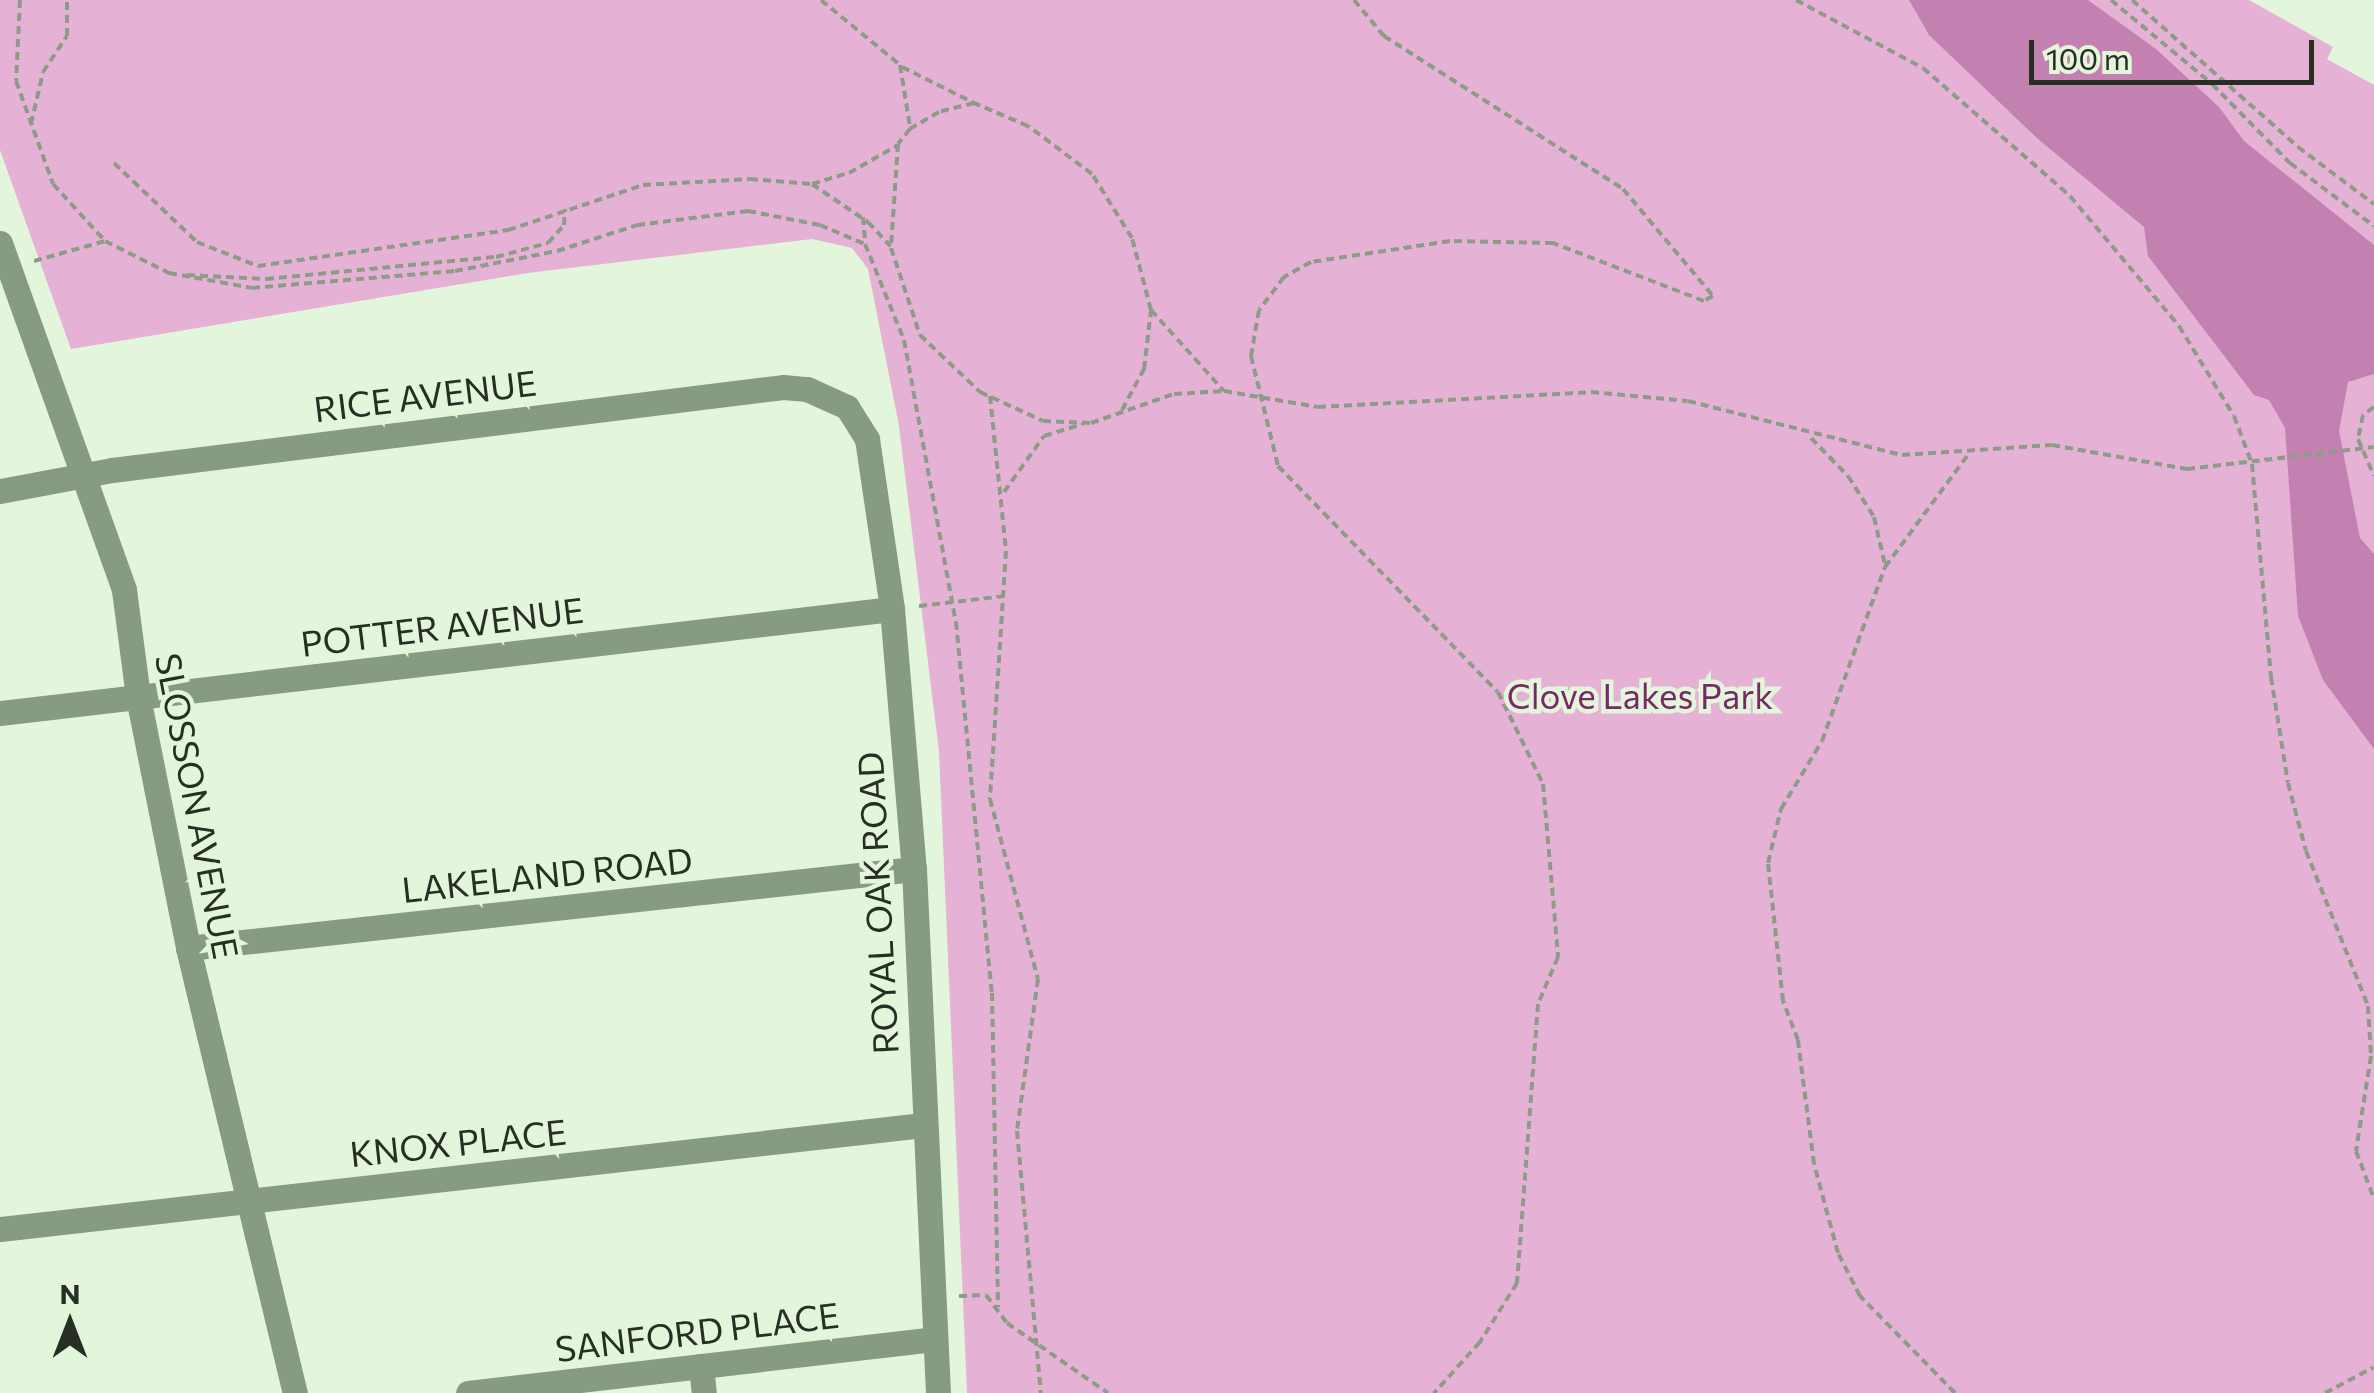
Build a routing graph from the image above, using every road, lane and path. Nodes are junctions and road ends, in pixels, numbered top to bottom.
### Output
1 (20, 0) edge
2 (67, 0) edge
3 (822, 0) edge
4 (1354, 0) edge
5 (1796, 0) edge
6 (2111, 0) edge
7 (2132, 0) edge
8 (900, 65) junction
9 (974, 104) junction
10 (30, 129) junction
11 (910, 129) junction
12 (898, 144) junction
13 (114, 163) dead end
14 (812, 184) junction
15 (2374, 204) edge
16 (565, 209) junction
17 (863, 217) junction
18 (2374, 226) edge
19 (105, 240) junction
20 (0, 243) edge
21 (864, 244) junction
22 (891, 248) junction
23 (15, 270) edge
24 (183, 277) junction
25 (1152, 310) junction
26 (1224, 391) junction
27 (990, 396) junction
28 (1256, 396) junction
29 (2374, 407) edge
30 (1122, 410) junction
31 (853, 414) joint
32 (1088, 423) junction
33 (1808, 435) junction
34 (2374, 446) edge
35 (2360, 451) junction
36 (1970, 452) junction
37 (2252, 464) junction
38 (2374, 476) edge
39 (86, 477) junction
40 (0, 491) edge
41 (1003, 492) junction
42 (1885, 567) junction
43 (1006, 596) junction
44 (953, 602) junction
45 (919, 606) dead end
46 (892, 610) junction
47 (138, 697) junction
48 (0, 712) edge
49 (914, 868) junction
50 (188, 948) junction
51 (924, 1124) junction
52 (2374, 1199) edge
53 (249, 1200) junction
54 (0, 1230) edge
55 (959, 1296) dead end
56 (998, 1307) junction
57 (934, 1339) junction
58 (1038, 1344) junction
59 (701, 1366) junction
60 (2374, 1367) edge
61 (294, 1393) edge
62 (468, 1393) edge
63 (704, 1393) edge
64 (938, 1393) edge
65 (1042, 1393) edge
66 (1108, 1393) edge
67 (1434, 1393) edge
68 (1955, 1393) edge
69 (2326, 1393) edge

1 - 10 path
2 - 10 path
3 - 8 path
4 - 28 path
5 - 37 path
6 - 18 path
7 - 15 path
8 - 9 path
8 - 11 path
9 - 11 path
9 - 25 path
10 - 19 path
11 - 12 path
12 - 14 path
12 - 22 path
13 - 16 path
14 - 16 path
14 - 17 path
16 - 24 path
17 - 21 path
17 - 22 path
19 - 23 path
19 - 24 path
20 - 23 street, SLOSSON AVENUE
21 - 24 path
21 - 44 path
22 - 27 path
23 - 39 street, SLOSSON AVENUE
25 - 26 path
25 - 30 path
26 - 28 path
26 - 30 path
27 - 32 path
27 - 41 path
28 - 33 path
28 - 67 path
29 - 35 path
30 - 32 path
31 - 39 street, RICE AVENUE
31 - 46 street, ROYAL OAK ROAD
32 - 41 path
33 - 36 path
33 - 42 path
34 - 35 path
35 - 37 path
35 - 38 path
36 - 37 path
36 - 42 path
37 - 52 path
39 - 40 street, RICE AVENUE
39 - 47 street, SLOSSON AVENUE
41 - 43 path
42 - 68 path
43 - 44 path
43 - 58 path
44 - 45 path
44 - 56 path
46 - 47 street, POTTER AVENUE
46 - 49 street, ROYAL OAK ROAD
47 - 48 street, POTTER AVENUE
47 - 50 street, SLOSSON AVENUE
49 - 50 street, LAKELAND ROAD
49 - 51 street, ROYAL OAK ROAD
50 - 53 street, SLOSSON AVENUE
51 - 53 street, KNOX PLACE
51 - 57 street, ROYAL OAK ROAD
53 - 54 street, KNOX PLACE
53 - 61 street, SLOSSON AVENUE
55 - 56 path
56 - 58 path
57 - 59 street, SANFORD PLACE
57 - 64 street, ROYAL OAK ROAD
58 - 65 path
58 - 66 path
59 - 62 street, SANFORD PLACE
59 - 63 street
60 - 69 path

